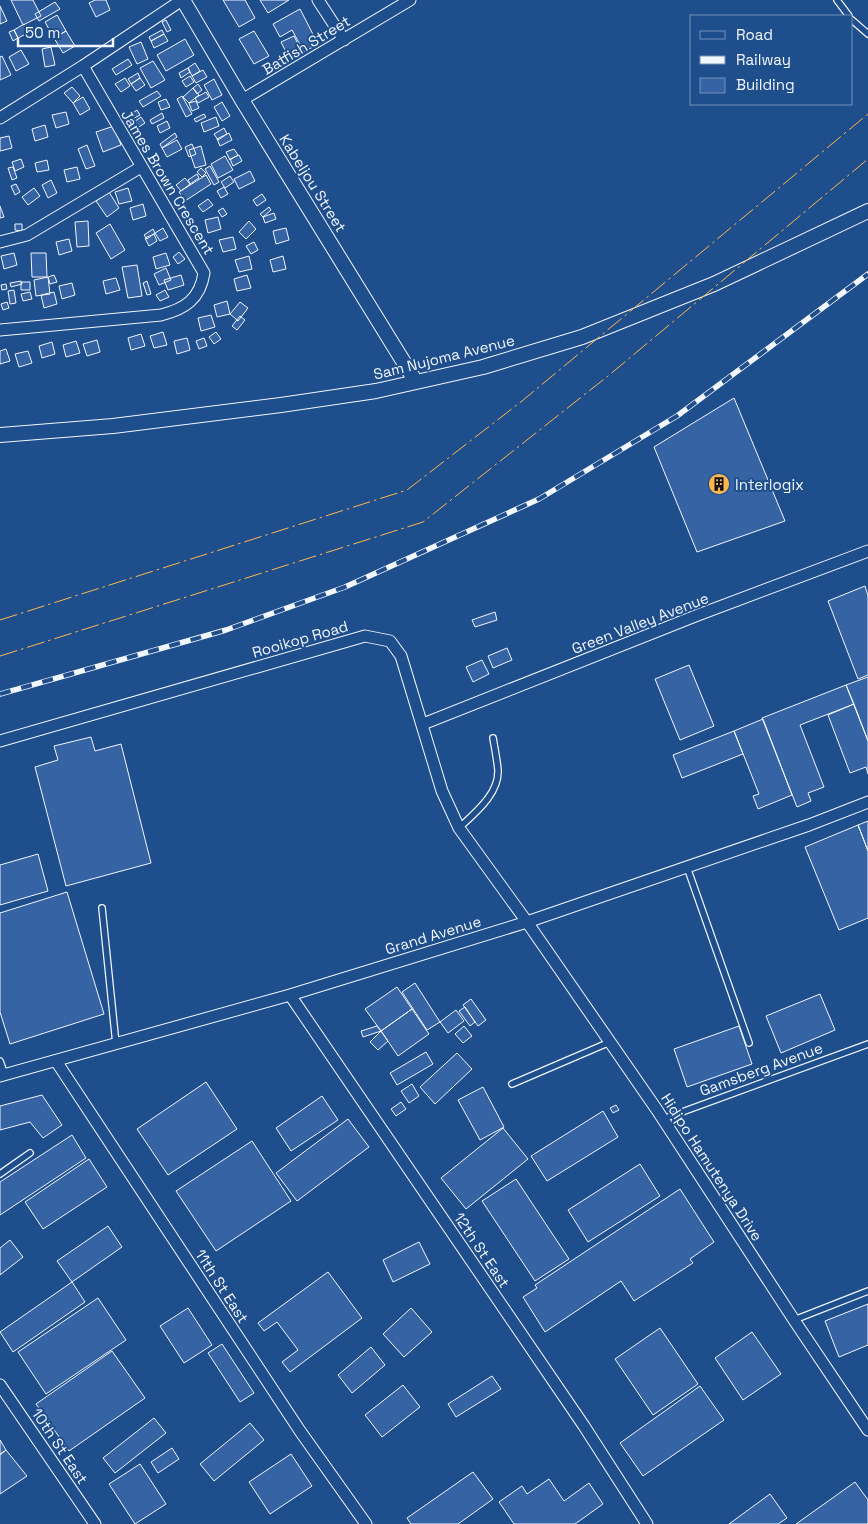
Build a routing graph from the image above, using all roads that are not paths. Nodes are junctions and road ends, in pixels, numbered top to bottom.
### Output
1 (183, 0) edge
2 (318, 0) edge
3 (410, 0) edge
4 (837, 0) edge
5 (848, 15) edge
6 (853, 21) edge
7 (868, 34) edge
8 (344, 40) junction
9 (83, 66) junction
10 (242, 100) junction
11 (0, 118) edge
12 (141, 167) junction
13 (868, 211) edge
14 (0, 242) edge
15 (0, 330) edge
16 (416, 382) junction
17 (0, 436) edge
18 (868, 551) edge
19 (423, 724) junction
20 (493, 738) dead end
21 (0, 741) edge
22 (868, 802) edge
23 (459, 828) junction
24 (686, 867) junction
25 (102, 908) dead end
26 (527, 922) junction
27 (290, 995) junction
28 (610, 1042) junction
29 (749, 1043) dead end
30 (116, 1044) junction
31 (868, 1044) edge
32 (0, 1061) edge
33 (56, 1061) junction
34 (3, 1076) edge
35 (512, 1084) dead end
36 (663, 1118) junction
37 (30, 1153) dead end
38 (0, 1174) edge
39 (868, 1291) edge
40 (794, 1320) junction
41 (0, 1385) edge
42 (868, 1430) edge
43 (96, 1524) edge
44 (366, 1524) edge
45 (647, 1524) edge

1 - 9 street
1 - 10 street, Kabeljou Street
2 - 8 street
3 - 8 street, Batfish Street
4 - 5 lane
6 - 7 lane
8 - 10 street, Batfish Street
9 - 11 street
9 - 12 street, James Brown Crescent
10 - 16 street, Kabeljou Street
12 - 14 street
12 - 15 street, James Brown Crescent
13 - 16 street, Sam Nujoma Avenue
16 - 17 street, Sam Nujoma Avenue
18 - 19 street, Green Valley Avenue
19 - 21 street, Rooikop Road
19 - 23 street, Rooikop Road
20 - 23 lane
22 - 24 street, Grand Avenue
23 - 26 street, Rooikop Road
24 - 26 street, Grand Avenue
24 - 29 lane
25 - 30 lane
26 - 27 street, Grand Avenue
26 - 28 street, Hidipo Hamutenya Drive
27 - 30 street, Grand Avenue
27 - 45 street, 12th St East
28 - 35 lane
28 - 36 street, Hidipo Hamutenya Drive
30 - 33 street, Grand Avenue
31 - 36 lane, Gamsberg Avenue
32 - 34 lane
33 - 34 street, Grand Avenue
33 - 44 street, 11th St East
36 - 40 street, Hidipo Hamutenya Drive
37 - 38 lane
39 - 40 lane
40 - 42 street, Hidipo Hamutenya Drive
41 - 43 street, 10th St East

